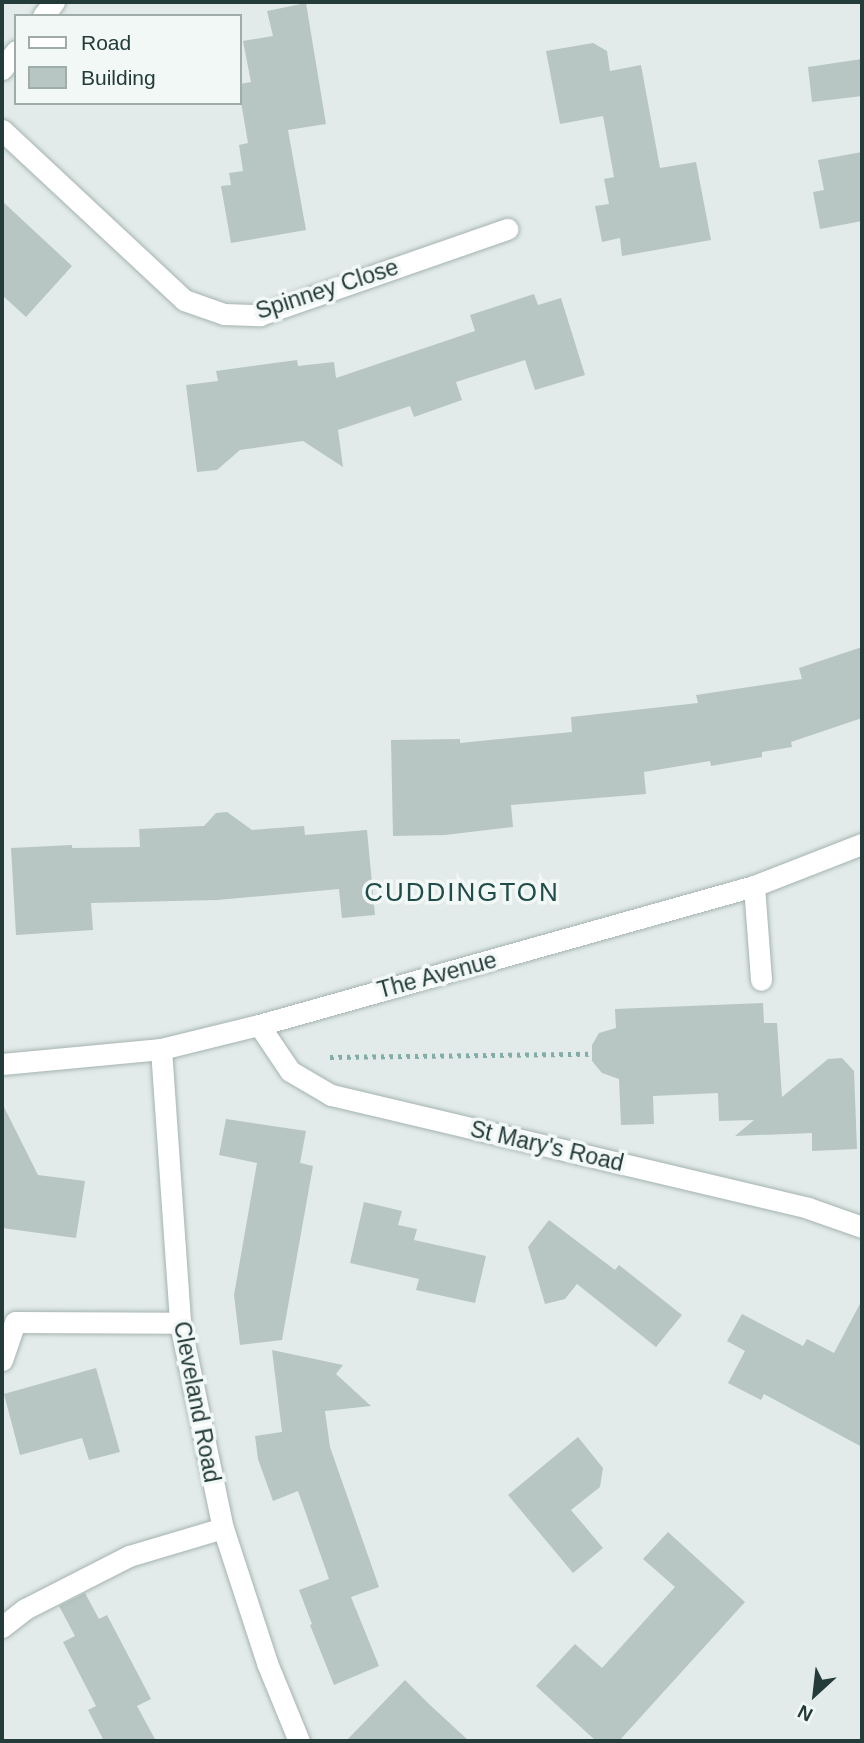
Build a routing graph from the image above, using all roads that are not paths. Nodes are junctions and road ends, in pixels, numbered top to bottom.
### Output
1 (14, 54) edge
2 (2, 69) edge
3 (2, 130) edge
4 (506, 229) dead end
5 (862, 844) edge
6 (754, 886) junction
7 (761, 980) dead end
8 (259, 1025) junction
9 (161, 1049) junction
10 (2, 1064) edge
11 (862, 1227) edge
12 (9, 1316) edge
13 (180, 1323) junction
14 (2, 1360) edge
15 (223, 1528) junction
16 (2, 1627) edge
17 (299, 1741) edge

1 - 2 street
3 - 4 street, Spinney Close
5 - 6 street, The Avenue
6 - 7 street
6 - 8 street, The Avenue
8 - 9 street, The Avenue
8 - 11 street, St Mary's Road
9 - 10 street, The Avenue
9 - 13 street, Cleveland Road
12 - 13 street
12 - 14 street
13 - 15 street, Cleveland Road
15 - 16 street
15 - 17 street, Cleveland Road

